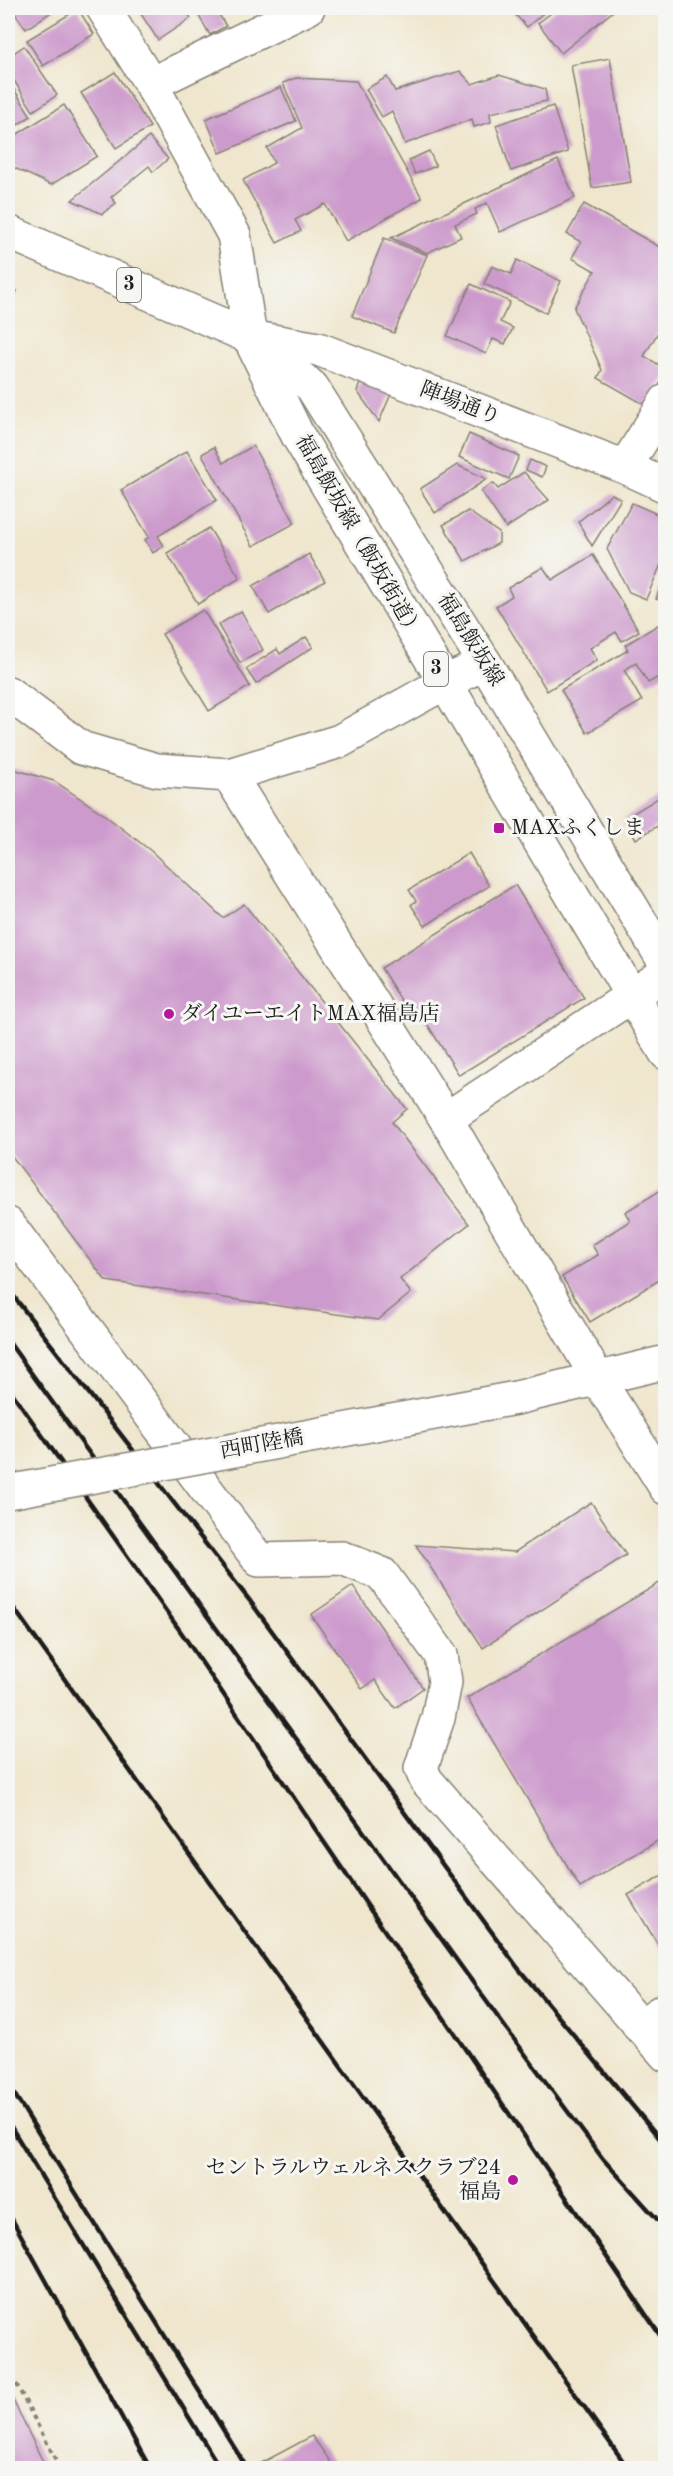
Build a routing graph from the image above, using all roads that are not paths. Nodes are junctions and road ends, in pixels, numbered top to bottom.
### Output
1 (103, 8) edge
2 (308, 8) edge
3 (151, 84) junction
4 (8, 232) edge
5 (250, 337) junction
6 (666, 401) edge
7 (625, 467) junction
8 (666, 486) edge
9 (485, 663) junction
10 (444, 683) junction
11 (8, 693) edge
12 (229, 775) junction
13 (666, 964) edge
14 (666, 973) edge
15 (631, 995) junction
16 (666, 1053) edge
17 (446, 1119) junction
18 (8, 1224) edge
19 (666, 1362) edge
20 (598, 1379) junction
21 (666, 1488) edge
22 (8, 1492) edge
23 (652, 2017) edge
24 (666, 2055) edge

1 - 3 street, 福島飯坂線（飯坂街道）
2 - 3 street
3 - 5 street, 福島飯坂線（飯坂街道）
4 - 5 street, 3
5 - 7 street, 陣場通り
5 - 9 street, 福島飯坂線 / 3
5 - 10 street, 福島飯坂線（飯坂街道） / 3
6 - 7 street
7 - 8 street, 陣場通り
9 - 10 street
9 - 13 street, 福島飯坂線 / 3
10 - 12 street
10 - 15 street, 福島飯坂線（飯坂街道） / 3
11 - 12 street
12 - 17 street
14 - 15 street
15 - 16 street, 福島飯坂線（飯坂街道） / 3
15 - 17 street
17 - 20 street
18 - 23 street
19 - 20 street, 西町陸橋
20 - 21 street
20 - 22 street, 西町陸橋, bridge
23 - 24 street

